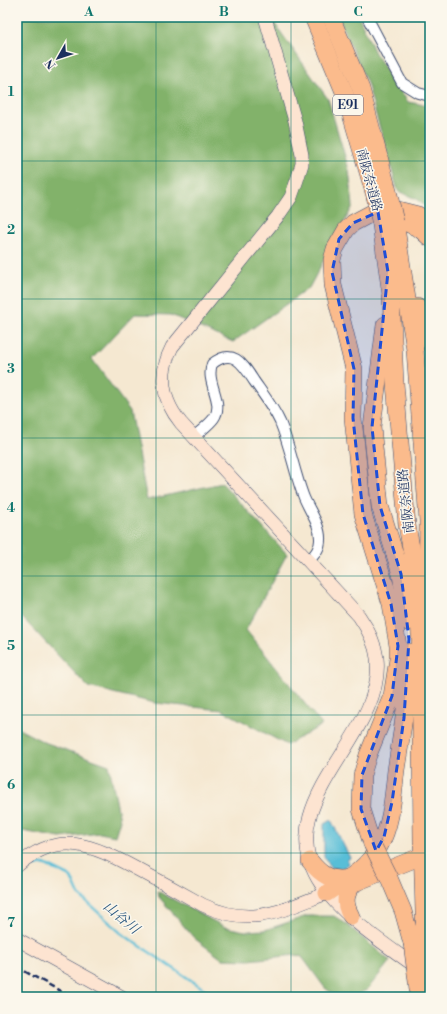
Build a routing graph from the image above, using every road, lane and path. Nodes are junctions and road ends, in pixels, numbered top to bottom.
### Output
1 (265, 17) edge
2 (313, 17) edge
3 (331, 17) edge
4 (368, 17) edge
5 (430, 96) edge
6 (382, 195) junction
7 (430, 223) edge
8 (430, 238) edge
9 (396, 270) junction
10 (430, 342) edge
11 (194, 437) junction
12 (309, 561) junction
13 (401, 574) junction
14 (430, 727) edge
15 (417, 858) dead end
16 (310, 861) junction
17 (17, 866) edge
18 (353, 880) junction
19 (327, 893) junction
20 (351, 916) junction
21 (17, 939) edge
22 (419, 945) junction
23 (430, 978) edge
24 (122, 997) edge
25 (419, 997) edge
26 (428, 997) edge

1 - 11 street
2 - 6 highway, 南阪奈道路 / E91
3 - 6 highway, 南阪奈道路 / E91
4 - 5 street
6 - 9 highway, 南阪奈道路 / E91, bridge
7 - 22 highway, bridge
8 - 13 highway
9 - 10 highway, E91
9 - 13 highway
9 - 14 highway, 南阪奈道路 / E91
9 - 22 highway, 南阪奈道路 / E91
11 - 12 street
11 - 12 street
12 - 16 street
13 - 18 highway
15 - 18 highway
16 - 18 highway
16 - 19 street
17 - 19 street
18 - 19 highway
18 - 20 highway
19 - 20 street
20 - 23 street
21 - 24 street
22 - 25 highway, bridge
22 - 26 highway, 南阪奈道路 / E91, bridge

